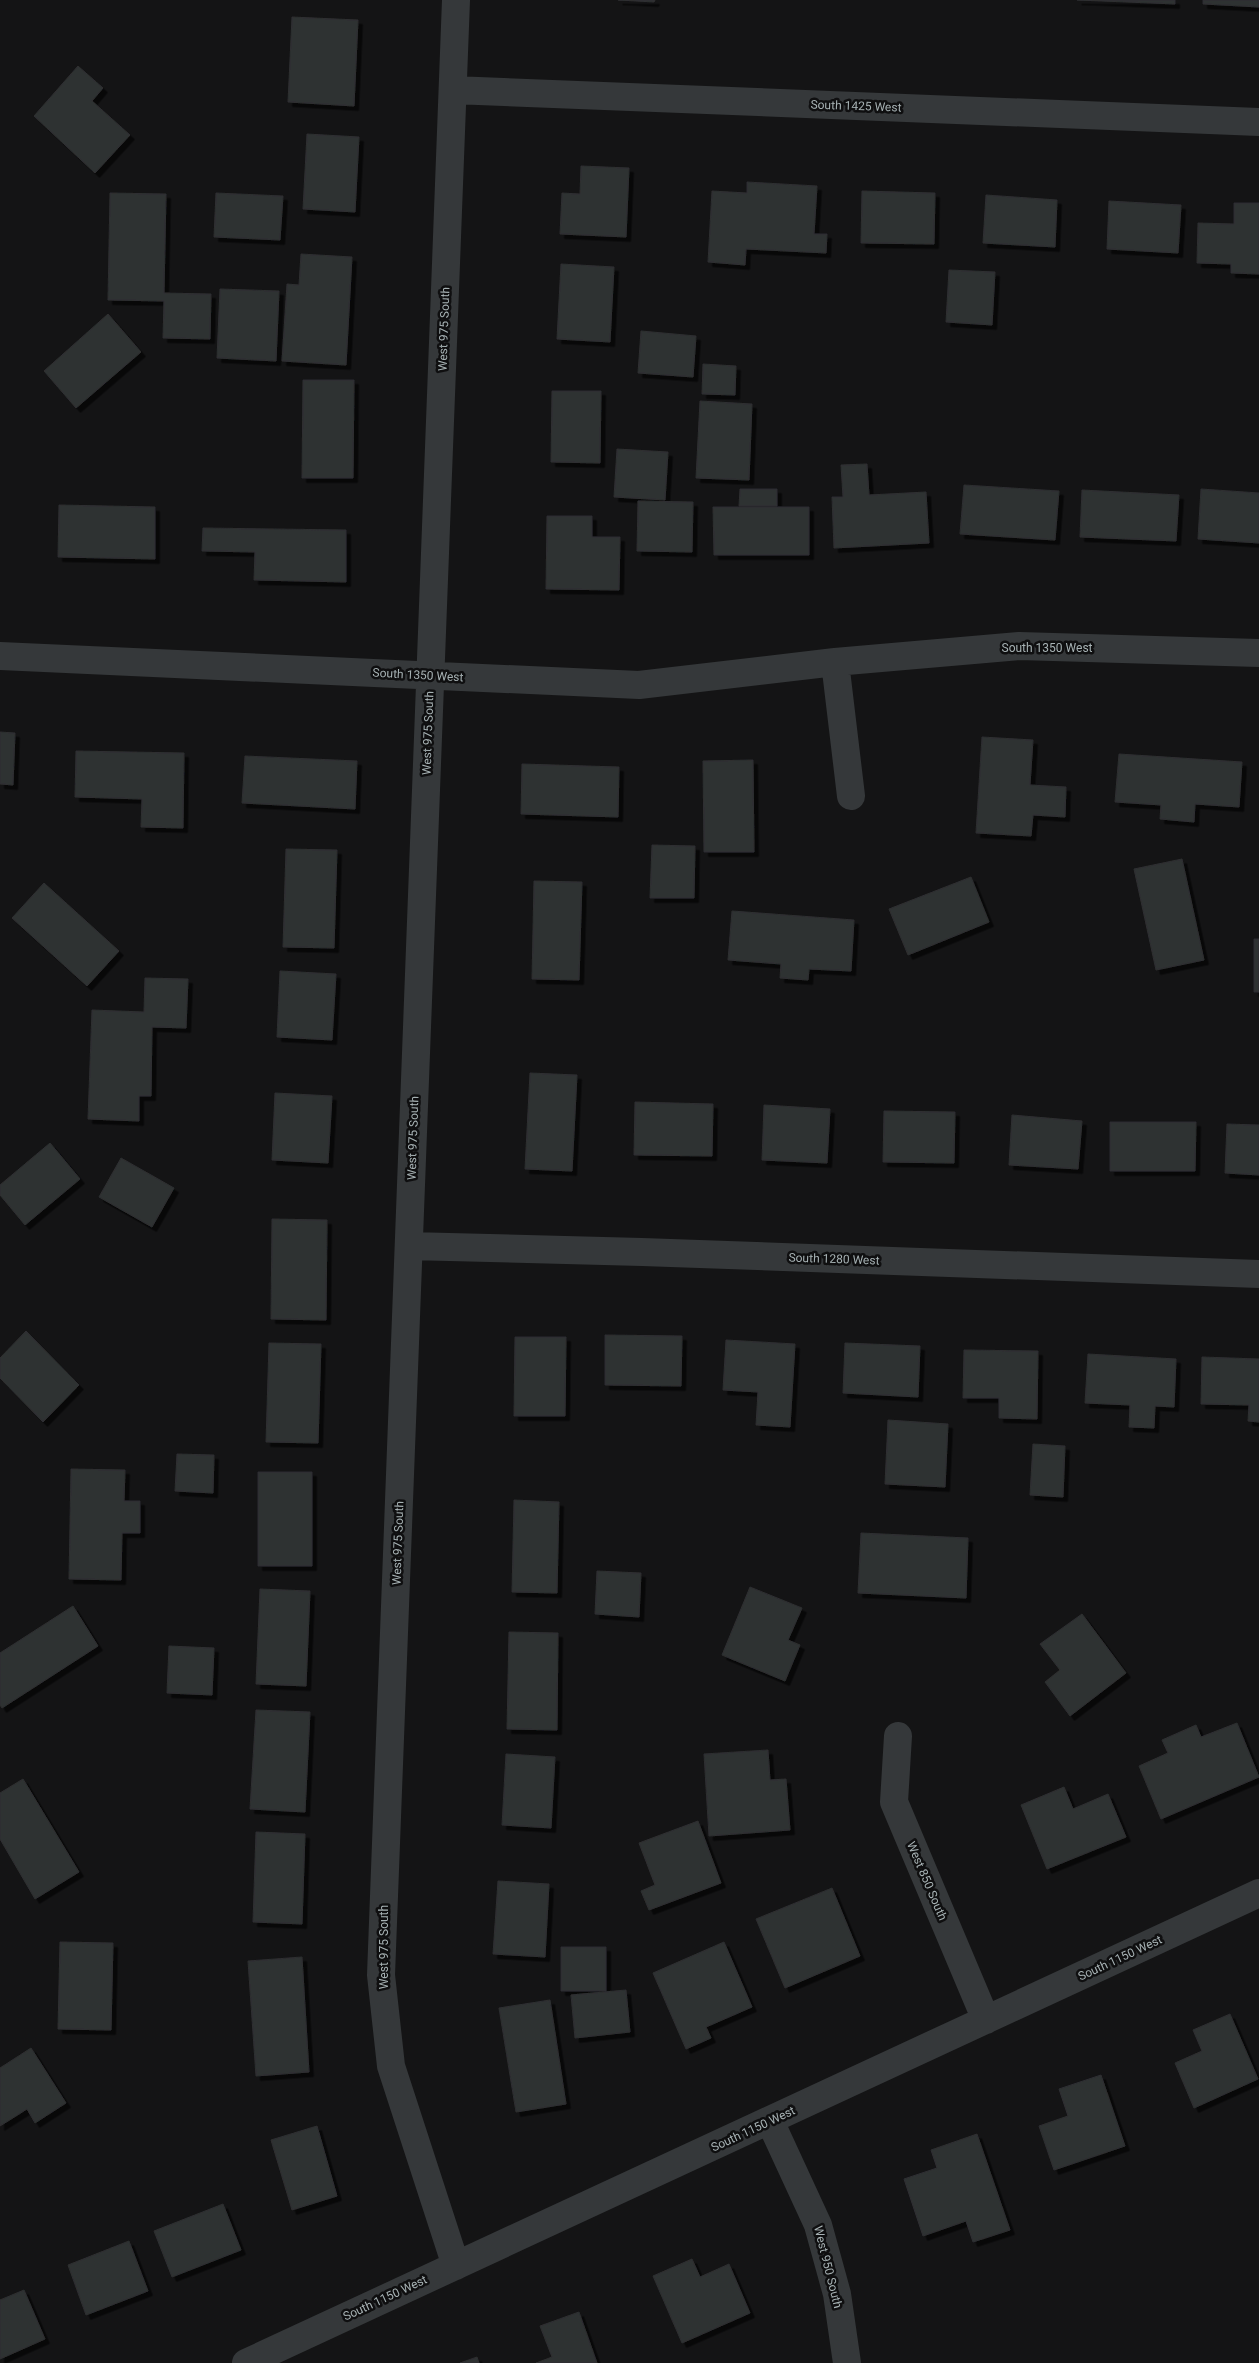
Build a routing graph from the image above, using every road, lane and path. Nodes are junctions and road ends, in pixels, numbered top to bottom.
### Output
1 (456, 0) edge
2 (453, 90) junction
3 (1259, 122) edge
4 (1259, 653) edge
5 (0, 656) edge
6 (835, 662) junction
7 (431, 676) junction
8 (851, 796) dead end
9 (409, 1246) junction
10 (1259, 1274) edge
11 (898, 1736) dead end
12 (1259, 1893) edge
13 (986, 2020) junction
14 (770, 2121) junction
15 (456, 2266) junction
16 (246, 2363) edge
17 (847, 2363) edge

1 - 2 street, West 975 South
2 - 3 street, South 1425 West
2 - 7 street, West 975 South
4 - 6 street, South 1350 West
5 - 7 street, South 1350 West
6 - 7 street, South 1350 West
6 - 8 street
7 - 9 street, West 975 South
9 - 10 street, South 1280 West
9 - 15 street, West 975 South
11 - 13 street, West 850 South
12 - 13 street, South 1150 West
13 - 14 street, South 1150 West
14 - 15 street, South 1150 West
14 - 17 street, West 950 South
15 - 16 street, South 1150 West

